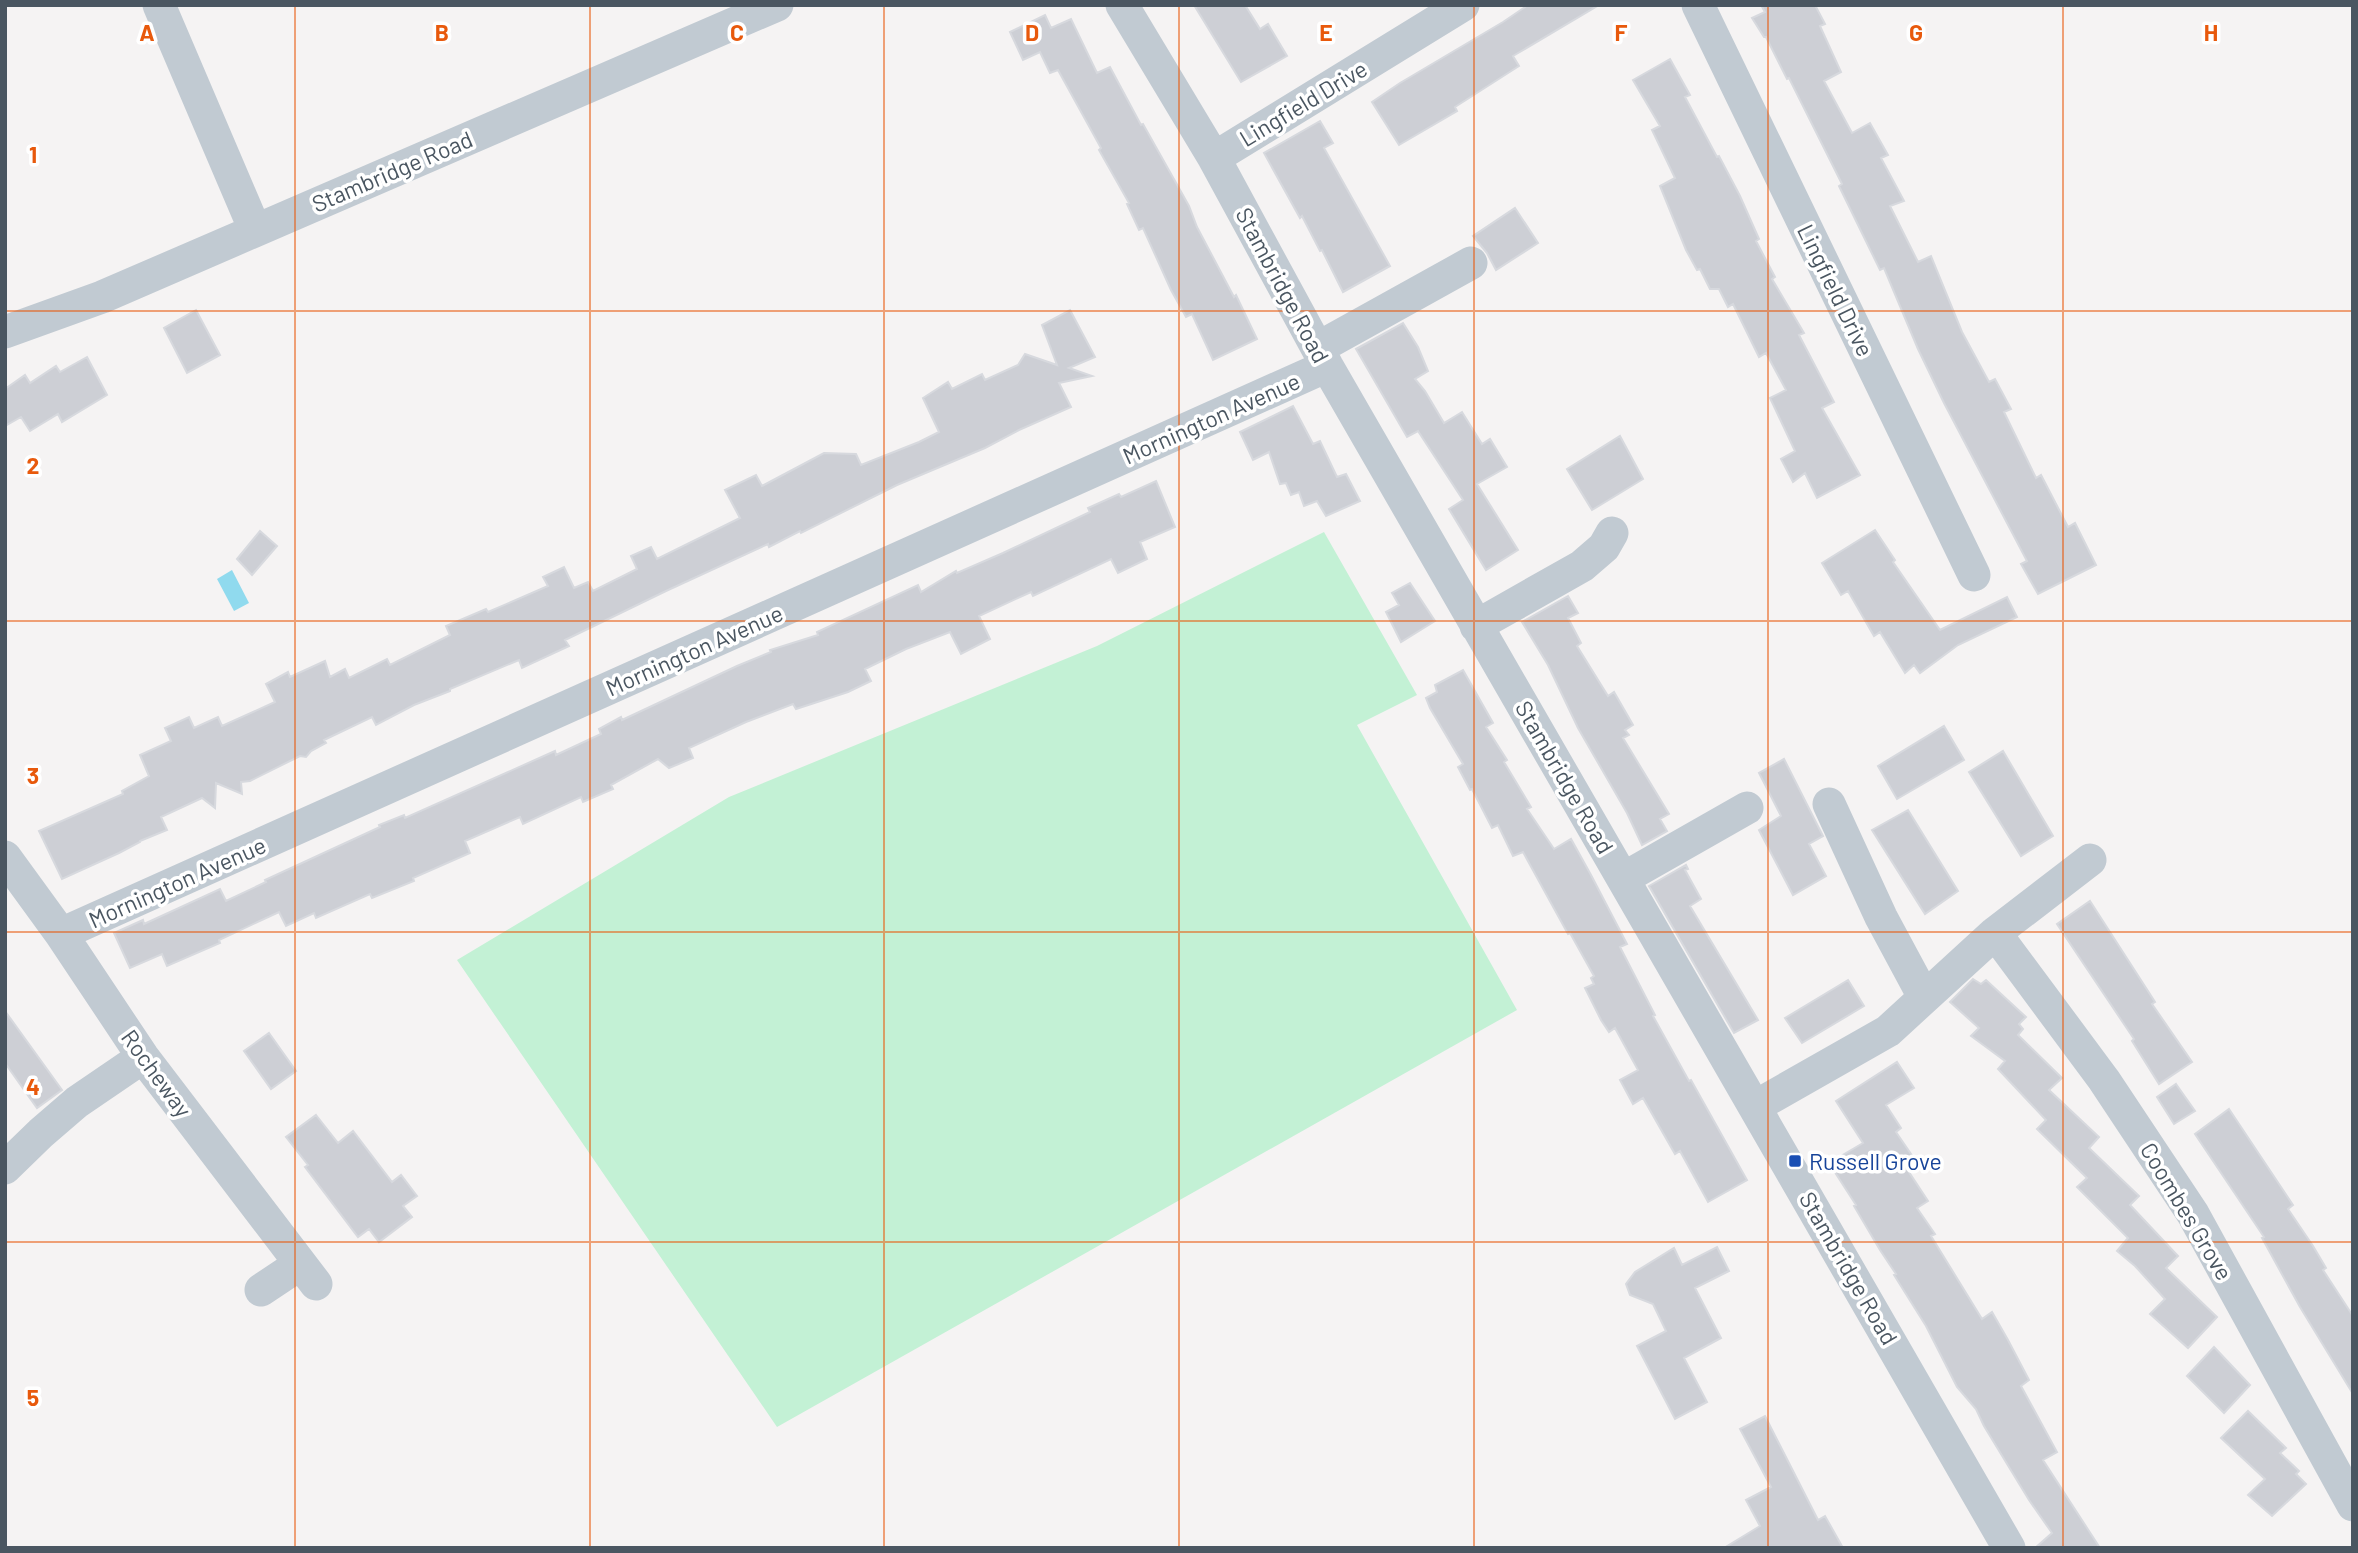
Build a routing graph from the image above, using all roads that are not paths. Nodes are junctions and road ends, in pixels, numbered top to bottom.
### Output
1 (159, 5) edge
2 (777, 5) edge
3 (1122, 5) edge
4 (1463, 5) edge
5 (1699, 5) edge
6 (1214, 158) junction
7 (255, 230) junction
8 (1471, 263) dead end
9 (5, 332) edge
10 (1322, 357) junction
11 (1612, 533) dead end
12 (1974, 575) dead end
13 (1476, 626) junction
14 (1829, 804) dead end
15 (1747, 808) dead end
16 (5, 857) edge
17 (2090, 860) dead end
18 (1624, 878) junction
19 (1995, 933) junction
20 (61, 934) junction
21 (1924, 997) junction
22 (143, 1057) junction
23 (1756, 1105) junction
24 (5, 1168) edge
25 (261, 1290) dead end
26 (2353, 1505) edge
27 (2009, 1548) edge

1 - 7 street
2 - 7 street, Stambridge Road
3 - 6 street, Stambridge Road
4 - 6 street, Lingfield Drive
5 - 12 street, Lingfield Drive
6 - 10 street, Stambridge Road
7 - 9 street, Stambridge Road
8 - 10 street, Mornington Avenue
10 - 13 street, Stambridge Road
10 - 20 street, Mornington Avenue
11 - 13 street
13 - 18 street, Stambridge Road
14 - 21 street
15 - 18 street
16 - 20 street, Rocheway
17 - 19 street
18 - 23 street, Stambridge Road
19 - 21 street
19 - 26 street, Coombes Grove
20 - 22 street, Rocheway
21 - 23 street
22 - 24 street
22 - 25 street, Rocheway
23 - 27 street, Stambridge Road

